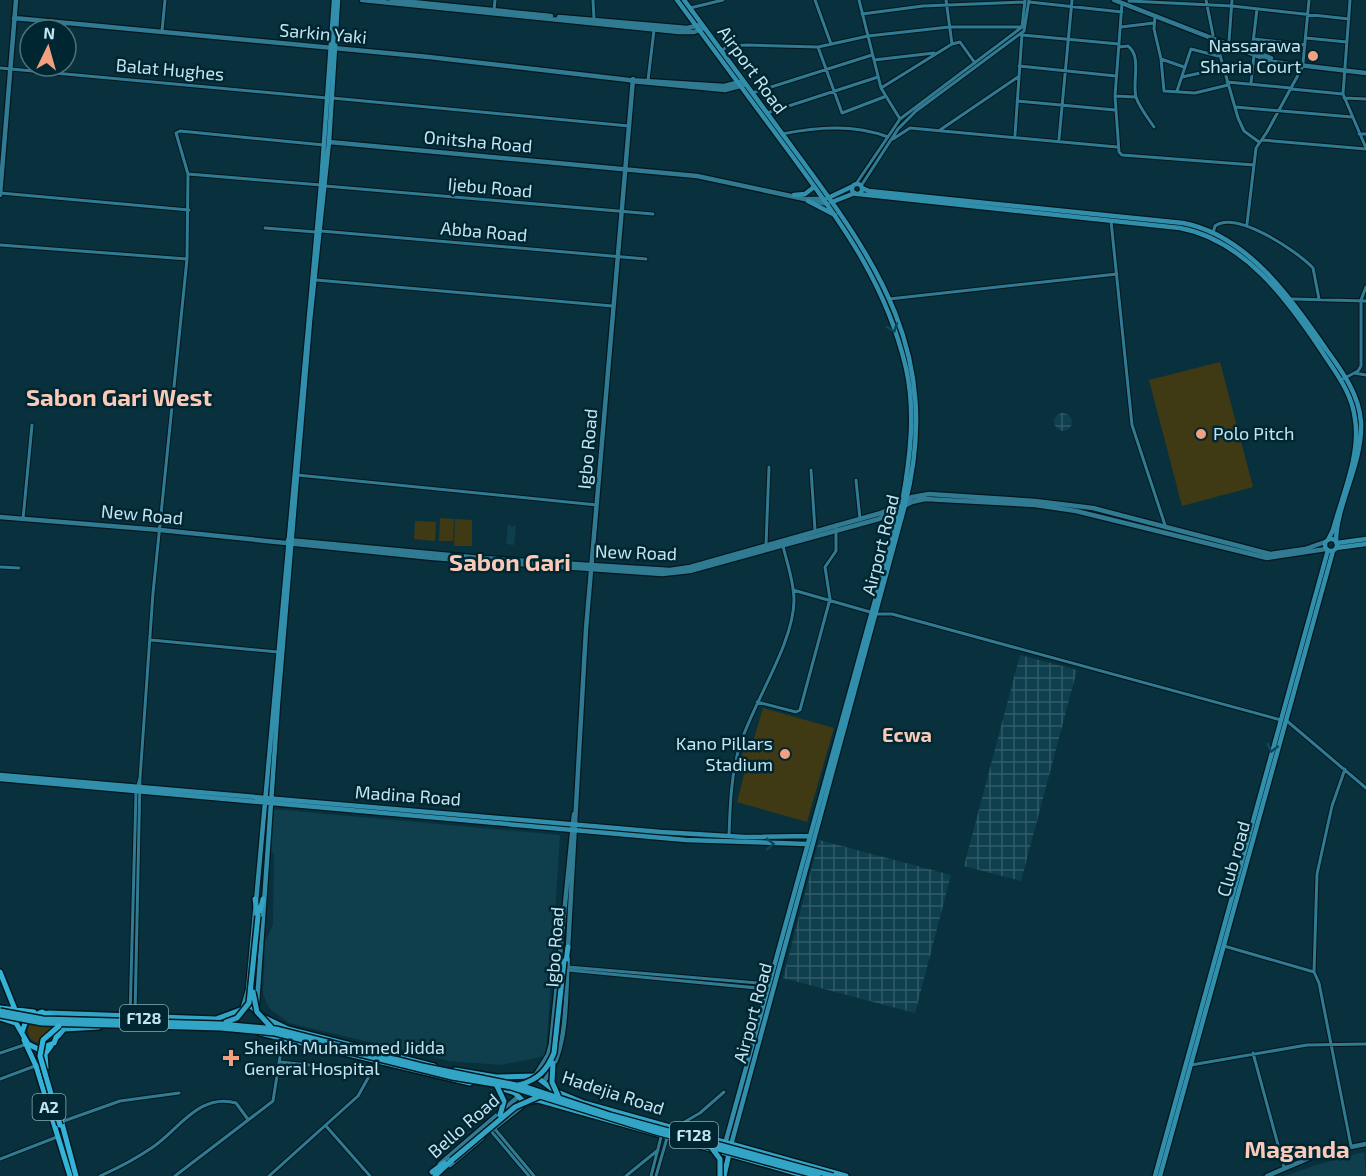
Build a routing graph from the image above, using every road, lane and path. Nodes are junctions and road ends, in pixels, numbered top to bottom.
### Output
1 (16, 0) edge
2 (165, 0) edge
3 (336, 0) edge
4 (362, 0) edge
5 (393, 0) edge
6 (495, 0) edge
7 (593, 0) edge
8 (677, 0) edge
9 (684, 0) edge
10 (723, 0) edge
11 (815, 0) edge
12 (859, 0) edge
13 (1072, 0) edge
14 (1114, 0) edge
15 (1206, 0) edge
16 (1232, 0) edge
17 (1309, 0) edge
18 (1350, 0) edge
19 (1027, 1) edge
20 (436, 2) edge
21 (946, 2) edge
22 (1127, 2) edge
23 (1071, 6) junction
24 (1207, 6) junction
25 (1232, 6) junction
26 (690, 8) junction
27 (1257, 9) junction
28 (494, 11) junction
29 (1122, 12) junction
30 (862, 14) junction
31 (1308, 14) junction
32 (1155, 16) junction
33 (14, 18) junction
34 (1349, 19) junction
35 (594, 20) junction
36 (1154, 23) junction
37 (700, 27) junction
38 (949, 27) junction
39 (1022, 27) junction
40 (1121, 27) junction
41 (654, 30) junction
42 (162, 31) junction
43 (1022, 34) junction
44 (868, 36) junction
45 (1214, 37) junction
46 (1306, 38) junction
47 (1068, 39) junction
48 (1254, 39) junction
49 (1229, 41) junction
50 (1347, 42) junction
51 (831, 44) junction
52 (952, 44) junction
53 (1305, 45) junction
54 (1119, 46) junction
55 (818, 47) junction
56 (333, 49) junction
57 (721, 51) junction
58 (936, 53) junction
59 (1253, 53) junction
60 (872, 55) junction
61 (1220, 56) junction
62 (1161, 59) junction
63 (874, 60) junction
64 (975, 63) junction
65 (1303, 65) junction
66 (1019, 66) junction
67 (1184, 67) junction
68 (0, 68) edge
69 (10, 68) junction
70 (825, 68) junction
71 (1223, 68) junction
72 (1063, 70) junction
73 (1345, 70) junction
74 (1366, 71) edge
75 (1116, 76) junction
76 (878, 77) junction
77 (1018, 77) junction
78 (1182, 77) junction
79 (648, 80) junction
80 (633, 81) junction
81 (742, 84) junction
82 (1227, 84) junction
83 (1251, 84) junction
84 (881, 88) junction
85 (1291, 88) junction
86 (834, 90) junction
87 (1177, 92) junction
88 (752, 93) junction
89 (1114, 96) junction
90 (1343, 96) junction
91 (884, 97) junction
92 (1136, 97) junction
93 (329, 98) junction
94 (1366, 99) edge
95 (1017, 101) junction
96 (1061, 104) junction
97 (1235, 106) junction
98 (1115, 110) junction
99 (1280, 111) junction
100 (767, 112) junction
101 (1352, 117) junction
102 (900, 119) junction
103 (904, 124) junction
104 (629, 126) junction
105 (1154, 126) dead end
106 (939, 131) junction
107 (782, 134) junction
108 (1359, 134) junction
109 (1366, 135) edge
110 (1015, 136) junction
111 (890, 139) junction
112 (1059, 140) junction
113 (1260, 141) junction
114 (326, 143) junction
115 (1117, 147) junction
116 (1366, 148) edge
117 (1254, 165) junction
118 (626, 168) junction
119 (188, 174) junction
120 (323, 185) junction
121 (858, 186) junction
122 (814, 187) junction
123 (0, 194) edge
124 (856, 194) junction
125 (794, 195) junction
126 (802, 198) junction
127 (808, 201) junction
128 (828, 201) junction
129 (189, 210) junction
130 (622, 212) junction
131 (653, 214) dead end
132 (836, 215) junction
133 (1111, 221) junction
134 (1247, 224) junction
135 (265, 228) dead end
136 (318, 231) junction
137 (1212, 236) junction
138 (0, 245) edge
139 (619, 257) junction
140 (187, 259) junction
141 (646, 259) dead end
142 (1117, 274) junction
143 (316, 280) junction
144 (1366, 287) edge
145 (891, 299) junction
146 (1292, 299) junction
147 (1319, 299) junction
148 (883, 301) junction
149 (1364, 301) edge
150 (612, 306) junction
151 (306, 350) junction
152 (909, 368) junction
153 (1352, 373) junction
154 (1366, 375) edge
155 (1343, 378) junction
156 (32, 425) dead end
157 (1363, 435) edge
158 (1354, 462) junction
159 (769, 467) dead end
160 (811, 470) dead end
161 (297, 475) junction
162 (856, 480) dead end
163 (904, 504) junction
164 (597, 505) junction
165 (0, 517) edge
166 (23, 519) junction
167 (860, 519) junction
168 (836, 527) junction
169 (160, 530) junction
170 (815, 530) junction
171 (1166, 530) junction
172 (1366, 539) edge
173 (790, 540) junction
174 (1327, 541) junction
175 (288, 542) junction
176 (783, 544) junction
177 (1366, 544) edge
178 (766, 545) junction
179 (1333, 547) junction
180 (1270, 556) junction
181 (722, 560) junction
182 (0, 567) edge
183 (19, 568) dead end
184 (592, 568) junction
185 (793, 590) junction
186 (830, 599) junction
187 (875, 613) junction
188 (150, 640) junction
189 (278, 652) junction
190 (757, 702) junction
191 (1280, 719) junction
192 (1287, 722) junction
193 (1345, 769) junction
194 (1, 777) edge
195 (1366, 788) edge
196 (139, 790) junction
197 (268, 801) junction
198 (460, 816) junction
199 (574, 824) junction
200 (574, 831) junction
201 (729, 836) junction
202 (808, 836) junction
203 (815, 836) junction
204 (729, 843) junction
205 (813, 843) junction
206 (806, 844) junction
207 (255, 899) junction
208 (263, 899) junction
209 (259, 916) junction
210 (565, 947) junction
211 (1220, 949) junction
212 (566, 965) junction
213 (1314, 972) junction
214 (1, 974) edge
215 (768, 986) junction
216 (242, 1008) junction
217 (256, 1009) junction
218 (16, 1011) junction
219 (0, 1013) edge
220 (44, 1013) junction
221 (261, 1016) junction
222 (132, 1017) junction
223 (221, 1024) junction
224 (60, 1025) junction
225 (276, 1029) junction
226 (22, 1030) junction
227 (246, 1032) junction
228 (253, 1032) junction
229 (284, 1038) junction
230 (56, 1040) junction
231 (26, 1042) junction
232 (1366, 1044) edge
233 (1332, 1046) junction
234 (0, 1053) edge
235 (1253, 1053) junction
236 (280, 1062) junction
237 (377, 1062) junction
238 (44, 1063) junction
239 (36, 1066) junction
240 (1190, 1066) junction
241 (339, 1068) dead end
242 (535, 1076) junction
243 (522, 1078) junction
244 (0, 1079) edge
245 (545, 1083) junction
246 (496, 1084) junction
247 (518, 1085) junction
248 (724, 1092) dead end
249 (179, 1093) dead end
250 (517, 1095) junction
251 (540, 1098) junction
252 (559, 1098) junction
253 (527, 1102) junction
254 (248, 1119) junction
255 (61, 1124) junction
256 (326, 1126) junction
257 (492, 1129) junction
258 (673, 1129) junction
259 (58, 1136) junction
260 (664, 1138) junction
261 (1366, 1144) edge
262 (728, 1145) junction
263 (710, 1146) junction
264 (1351, 1146) junction
265 (658, 1150) junction
266 (726, 1155) junction
267 (0, 1159) edge
268 (452, 1159) junction
269 (658, 1161) junction
270 (1160, 1165) junction
271 (1284, 1167) junction
272 (433, 1175) edge
273 (70, 1176) edge
274 (76, 1176) edge
275 (100, 1176) edge
276 (175, 1176) edge
277 (269, 1176) edge
278 (370, 1176) edge
279 (529, 1176) edge
280 (534, 1176) edge
281 (626, 1176) edge
282 (651, 1176) edge
283 (656, 1176) edge
284 (721, 1176) edge
285 (806, 1176) edge
286 (818, 1176) edge
287 (833, 1176) edge
288 (846, 1176) edge
289 (1155, 1176) edge
290 (1160, 1176) edge
291 (1266, 1176) edge

1 - 33 street
2 - 42 street
3 - 56 main road
4 - 41 street
5 - 20 street
6 - 28 street
7 - 35 street
8 - 37 main road, Airport Road
9 - 26 main road, Airport Road
10 - 26 street
11 - 51 street
12 - 30 street
13 - 23 street
14 - 22 street
15 - 24 street
16 - 25 street
17 - 31 street
18 - 34 street
19 - 21 street
19 - 23 street
19 - 39 street
19 - 43 street
20 - 28 street
21 - 30 street
21 - 38 street
22 - 24 street
22 - 29 street
22 - 32 street
22 - 45 street
23 - 29 street
23 - 47 street
24 - 25 street
24 - 45 street
25 - 27 street
25 - 49 street
26 - 37 main road, Airport Road
27 - 31 street
27 - 48 street
28 - 35 street
29 - 40 street
30 - 44 street
31 - 34 street
31 - 46 street
32 - 36 street
32 - 45 street
33 - 42 street, Sarkin Yaki
33 - 69 street
34 - 50 street
35 - 37 street
36 - 40 street
36 - 62 street
37 - 41 street
37 - 57 main road, Airport Road
37 - 81 main road, Airport Road
38 - 39 street
38 - 44 street
38 - 52 street
39 - 64 street
40 - 54 street
41 - 79 street
42 - 56 street, Sarkin Yaki
43 - 47 street
43 - 66 street
43 - 103 street
44 - 51 street
44 - 60 street
45 - 49 street
45 - 59 street
45 - 61 street
46 - 50 street
46 - 53 street
47 - 54 street
47 - 72 street
48 - 53 street
48 - 59 street
49 - 59 street
50 - 73 street
51 - 55 street
52 - 58 street
52 - 64 street
53 - 65 street
54 - 75 street
54 - 92 street
55 - 57 street
55 - 70 street
56 - 80 street, Sarkin Yaki
56 - 93 main road
57 - 81 main road, Airport Road
58 - 63 street
58 - 84 street
59 - 65 street
59 - 83 street
60 - 63 street
60 - 70 street
61 - 67 street
61 - 71 street
62 - 67 street
62 - 87 street
63 - 76 street
64 - 102 street
65 - 73 street
65 - 85 street
66 - 72 street
66 - 77 street
67 - 78 street
68 - 69 street, Balat Hughes
69 - 93 street, Balat Hughes
69 - 123 street
70 - 86 street
70 - 88 street
71 - 78 street
71 - 82 street
72 - 75 street
72 - 96 street
73 - 74 street
73 - 90 street
75 - 89 street
76 - 84 street
76 - 86 street
77 - 95 street
77 - 106 street
78 - 87 street
79 - 80 street, Sarkin Yaki
79 - 81 street, Sarkin Yaki
80 - 81 street
80 - 104 street, Igbo Road
81 - 88 main road, Airport Road
81 - 122 main road, Airport Road
82 - 83 street
82 - 87 street
82 - 97 street
83 - 85 street
84 - 91 street
85 - 90 street
85 - 99 street
86 - 91 street
86 - 100 street
88 - 100 main road, Airport Road
89 - 92 street
89 - 98 street
90 - 94 street
90 - 101 street
91 - 102 street
92 - 105 street
93 - 104 street, Balat Hughes
93 - 114 main road
95 - 96 street
95 - 110 street
96 - 98 street
96 - 112 street
97 - 99 street
97 - 113 street
98 - 115 street
99 - 101 street
99 - 113 street
100 - 107 main road, Airport Road
101 - 108 street
102 - 103 street
102 - 111 street
103 - 111 street
104 - 118 street, Igbo Road
106 - 110 street
106 - 111 street
107 - 111 street
107 - 128 main road, Airport Road
108 - 109 street
108 - 116 street
110 - 112 street
111 - 121 street
112 - 115 street
113 - 116 street
113 - 117 street
114 - 118 street, Onitsha Road
114 - 119 street, Onitsha Road
114 - 120 main road
115 - 117 street
117 - 134 street
118 - 125 street, Onitsha Road
118 - 130 street, Igbo Road
119 - 120 street, Ijebu Road
119 - 129 street
120 - 130 street, Ijebu Road
120 - 136 main road
121 - 124 main road
121 - 124 main road
121 - 128 main road
121 - 137 main road
122 - 125 main road
122 - 128 main road, Airport Road
123 - 129 street
124 - 128 main road
124 - 133 main road
125 - 126 street, Onitsha Road
126 - 127 street
126 - 128 street
127 - 128 street
127 - 132 main road
128 - 132 main road, Airport Road
128 - 145 main road, Airport Road
129 - 140 street
130 - 131 street, Ijebu Road
130 - 139 street, Igbo Road
132 - 148 main road, Airport Road
133 - 137 main road
133 - 142 street
134 - 137 street
134 - 147 street
135 - 136 street, Abba Road
136 - 139 street, Abba Road
136 - 143 main road
136 - 151 main road
137 - 146 main road
137 - 155 main road
138 - 140 street
139 - 141 street, Abba Road
139 - 150 street, Igbo Road
140 - 169 street
142 - 145 street
142 - 171 street
143 - 150 street
143 - 151 main road
144 - 149 street
145 - 148 street
145 - 152 main road, Airport Road
146 - 147 street
146 - 155 main road
147 - 149 street
148 -> 152 main road, Airport Road
149 - 153 street
150 - 164 street, Igbo Road
151 - 161 main road
151 - 175 main road
152 - 163 main road, Airport Road
153 - 154 street
153 - 155 street
155 - 157 main road
155 - 158 main road
156 - 166 street
157 - 158 main road
158 - 174 main road
158 - 179 main road
159 - 178 street
160 - 170 street
161 - 164 street
161 - 175 main road
162 - 167 street
163 - 167 street, New Road
163 - 168 street, New Road
163 - 171 street
163 - 187 main road, Airport Road
164 - 184 street, Igbo Road
165 - 166 street, New Road
166 - 169 street, New Road
167 - 168 street, New Road
168 - 170 street, New Road
168 - 173 street, New Road
168 - 186 street
169 - 175 street, New Road
169 - 188 street
170 - 173 street, New Road
171 - 180 street
172 - 179 main road
173 - 176 street, New Road
173 - 178 street, New Road
174 - 179 main road
174 - 179 main road
174 - 180 street
175 - 184 street, New Road
175 - 189 main road
175 - 197 main road
176 - 181 street, New Road
176 - 185 street
177 - 179 main road
178 - 181 street, New Road
179 - 180 street
179 - 191 main road
179 - 192 main road, Club road
181 - 184 street, New Road
182 - 183 street
184 - 199 street, Igbo Road
185 - 186 street
185 - 190 street
186 - 187 street
186 - 190 street
187 - 191 street
187 - 202 main road, Airport Road
187 - 203 main road, Airport Road
188 - 189 street
188 - 196 street
189 - 197 main road
190 - 201 street
191 - 192 street
191 -> 211 main road
192 - 193 street
192 - 211 main road, Club road
193 - 195 street
193 - 213 street
194 - 196 main road, Madina Road
196 - 197 main road, Madina Road
196 - 222 street
197 - 198 main road, Madina Road
197 - 207 main road
197 - 208 main road
198 - 199 main road, Madina Road
198 - 200 main road, Madina Road
199 - 200 street, Igbo Road
199 - 201 main road, Madina Road
200 - 204 main road, Madina Road
200 - 210 street, Igbo Road
201 - 202 main road, Madina Road
201 - 204 street
202 - 203 main road, Madina Road
202 - 206 main road, Airport Road
203 - 205 main road, Airport Road
204 -> 206 main road, Madina Road
205 - 206 main road, Madina Road
205 - 262 main road, Airport Road
206 - 215 main road, Airport Road
207 - 209 main road
207 - 216 main road
208 - 209 main road
208 - 217 main road
209 - 223 main road, bridge
209 - 225 main road, bridge
210 - 212 main road
210 - 242 street, Igbo Road
211 - 213 street
211 - 240 main road, Club road
211 - 270 main road
212 - 215 street
212 - 245 street, Igbo Road
212 - 247 main road, bridge
212 - 252 main road, bridge
213 - 233 street
214 - 218 highway
215 - 262 main road, Airport Road
216 - 217 main road, F128
216 - 222 main road, F128
216 - 227 main road
217 - 221 main road
218 - 219 highway
218 - 220 highway
218 - 226 highway
219 - 223 main road, bridge
219 - 224 main road, bridge
219 - 226 highway
220 - 222 main road, F128
220 - 226 highway
220 - 230 highway
221 - 228 main road
221 - 243 main road
223 - 225 main road, bridge
224 - 246 main road, bridge
224 - 255 highway, bridge
225 - 247 main road, bridge
226 - 231 highway, A2
227 - 228 main road, F128
227 - 230 main road, F128
228 - 229 main road, F128
229 - 236 street
229 - 237 main road, F128
230 - 231 highway
230 - 238 highway
231 - 234 street
231 - 239 highway, A2
232 - 233 street
233 - 235 street
233 - 264 street
235 - 240 street
235 - 271 street
236 - 241 street
236 - 254 street
237 - 250 main road, F128
237 - 256 street
238 - 239 street
238 - 255 highway, A2
239 - 244 street
239 - 259 highway, A2
240 - 270 main road, Club road
242 - 243 main road
242 - 245 main road, F128
243 - 250 main road
245 - 251 main road
245 - 258 main road, Hadejia Road / F128
246 - 251 main road, bridge
246 - 268 main road, bridge
247 - 252 main road, bridge
248 - 258 street
249 - 255 street
250 - 253 main road, F128
250 - 272 street, Bello Road
251 - 253 main road, F128
251 - 260 main road, Hadejia Road / F128
251 - 263 main road, bridge
251 - 268 main road, bridge
252 - 287 main road, bridge
253 - 257 street, Bello Road
254 - 275 street
254 - 276 street
255 - 274 highway, A2
256 - 277 street
256 - 278 street
257 - 272 street, Bello Road
257 - 279 street
257 - 280 street
258 - 262 main road, Hadejia Road / F128
259 - 267 street
259 - 273 highway, A2
260 - 265 street
260 - 266 main road, Hadejia Road / F128
260 - 269 street
261 - 264 street
262 - 266 main road
262 - 288 main road, Hadejia Road / F128
263 - 284 main road, bridge
263 - 286 main road, bridge
264 - 271 street
265 - 269 street
265 - 281 street
266 - 284 main road
266 - 285 main road, Hadejia Road / F128
268 - 272 main road
269 - 282 street
269 - 283 street
270 - 289 main road
270 - 290 main road, Club road
271 - 291 street

